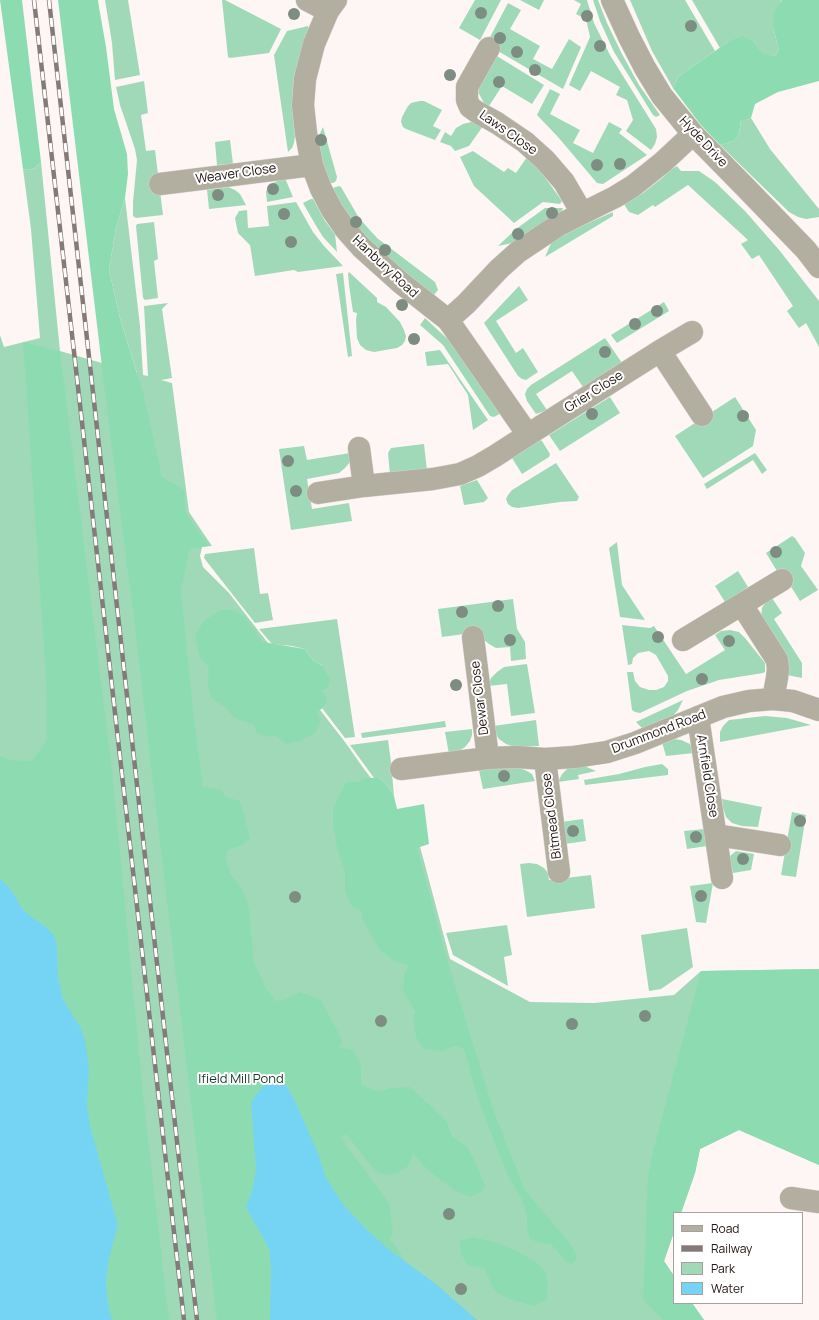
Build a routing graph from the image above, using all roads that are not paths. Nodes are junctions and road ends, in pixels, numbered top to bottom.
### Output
1 (307, 0) edge
2 (612, 0) edge
3 (332, 5) edge
4 (488, 48) dead end
5 (693, 134) junction
6 (312, 164) junction
7 (160, 184) dead end
8 (582, 213) junction
9 (815, 252) edge
10 (448, 320) junction
11 (692, 332) dead end
12 (660, 351) junction
13 (702, 414) dead end
14 (528, 434) junction
15 (359, 448) dead end
16 (364, 486) junction
17 (318, 493) dead end
18 (782, 580) dead end
19 (742, 605) junction
20 (473, 637) dead end
21 (683, 640) dead end
22 (773, 699) junction
23 (819, 710) edge
24 (698, 717) junction
25 (488, 758) junction
26 (545, 759) junction
27 (401, 769) dead end
28 (716, 835) junction
29 (780, 845) dead end
30 (559, 872) dead end
31 (722, 878) dead end
32 (791, 1198) dead end
33 (819, 1202) edge

1 - 3 street
2 - 5 street, Hyde Drive
3 - 6 street, Hanbury Road
4 - 8 street, Laws Close
5 - 8 street
5 - 9 street, Hyde Drive
6 - 7 street, Weaver Close
6 - 10 street, Hanbury Road
8 - 10 street
10 - 14 street, Hanbury Road
11 - 12 street, Grier Close
12 - 13 street
12 - 14 street, Grier Close
14 - 16 street, Grier Close
15 - 16 street
16 - 17 street, Grier Close
18 - 19 street
19 - 21 street
19 - 22 street
20 - 25 street, Dewar Close
22 - 23 street, Drummond Road
22 - 24 street, Drummond Road
24 - 26 street, Drummond Road
24 - 28 street, Arnfield Close
25 - 26 street, Drummond Road
25 - 27 street, Drummond Road
26 - 30 street, Bitmead Close
28 - 29 street, Arnfield Close
28 - 31 street, Arnfield Close
32 - 33 street

